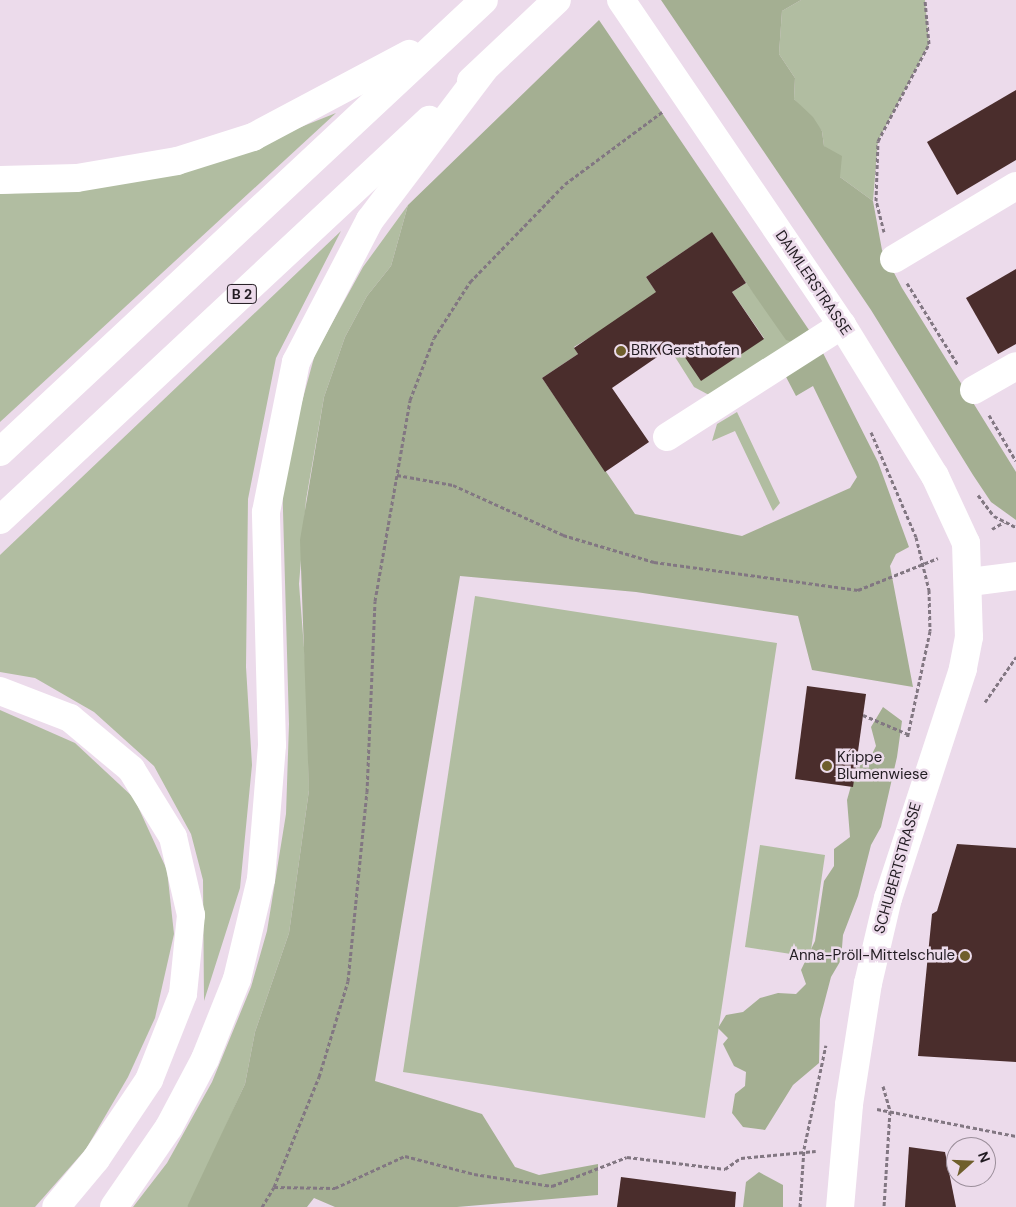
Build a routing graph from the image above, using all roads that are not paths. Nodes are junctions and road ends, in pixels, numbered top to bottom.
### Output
1 (484, 0) edge
2 (557, 0) edge
3 (621, 0) edge
4 (461, 21) junction
5 (484, 69) junction
6 (0, 180) edge
7 (1016, 186) edge
8 (894, 258) dead end
9 (842, 326) junction
10 (1016, 366) edge
11 (974, 390) dead end
12 (667, 437) dead end
13 (0, 452) edge
14 (0, 520) edge
15 (1016, 576) edge
16 (970, 582) junction
17 (0, 691) edge
18 (56, 1207) edge
19 (114, 1207) edge
20 (840, 1207) edge

1 - 4 main road
2 - 5 main road, B 2
3 - 9 main road, DAIMLERSTRASSE
4 - 6 main road
4 - 13 main road
5 - 14 main road, B 2
5 - 19 main road
7 - 8 main road
9 - 12 main road
9 - 16 main road, DAIMLERSTRASSE
10 - 11 main road
15 - 16 main road
16 - 20 main road, SCHUBERTSTRASSE
17 - 18 main road

